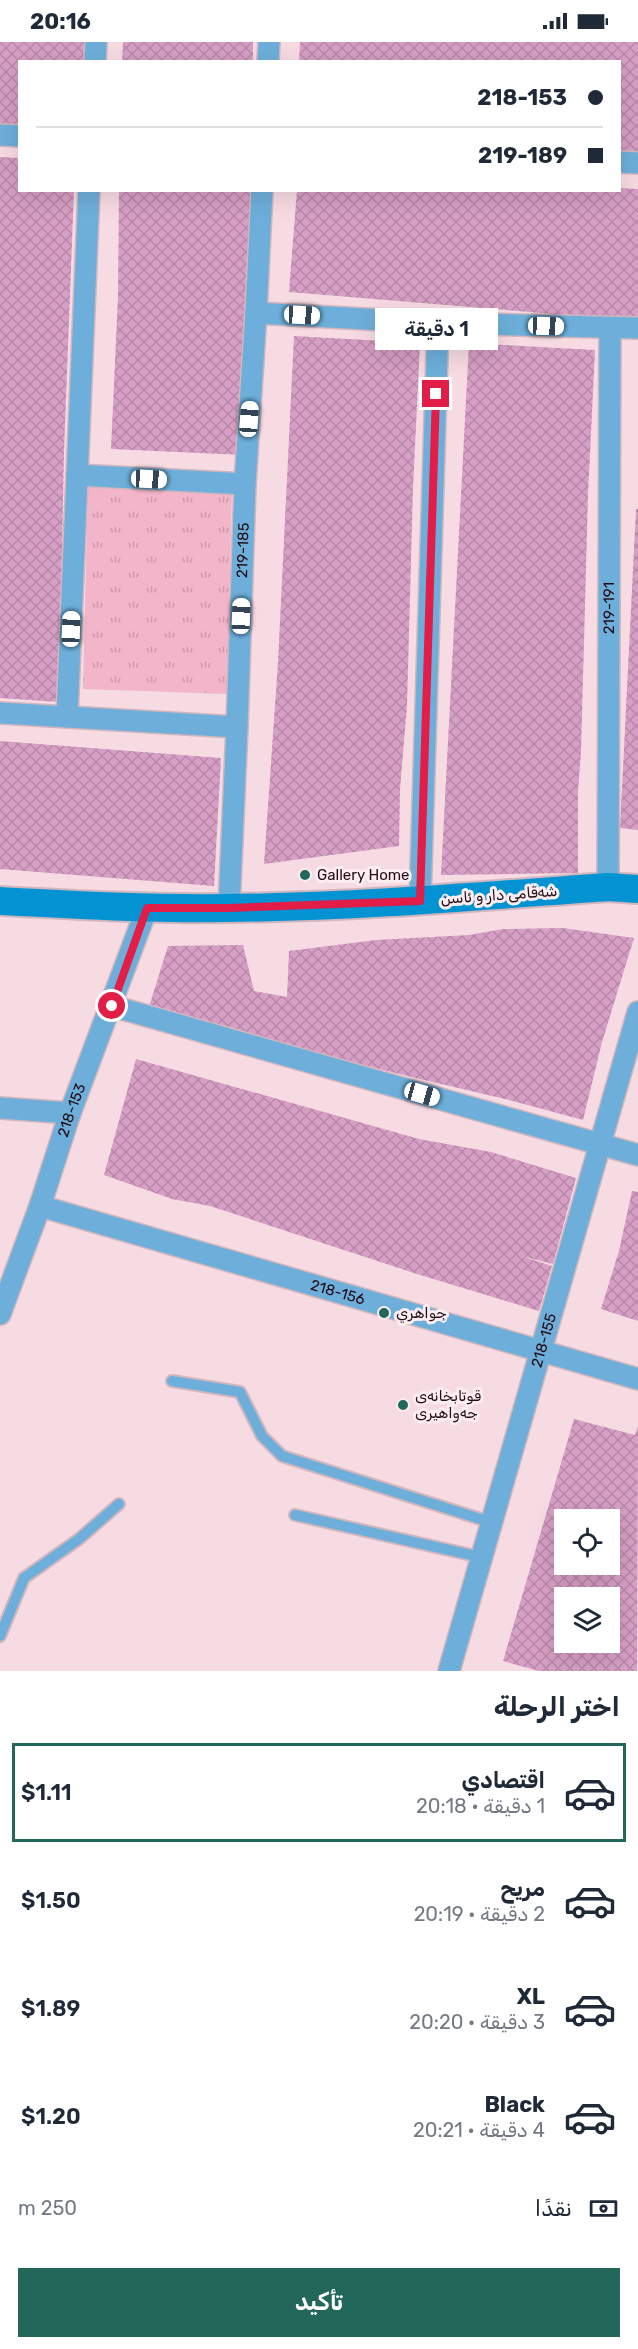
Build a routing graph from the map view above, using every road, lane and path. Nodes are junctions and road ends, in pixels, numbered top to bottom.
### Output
1 (96, 42) edge
2 (269, 42) edge
3 (95, 60) edge
4 (268, 60) edge
5 (0, 135) edge
6 (18, 136) edge
7 (621, 162) edge
8 (638, 163) edge
9 (89, 192) edge
10 (262, 192) edge
11 (256, 313) junction
12 (438, 323) junction
13 (610, 328) junction
14 (638, 328) edge
15 (77, 475) junction
16 (244, 484) junction
17 (0, 713) edge
18 (67, 717) junction
19 (237, 727) junction
20 (608, 887) junction
21 (638, 888) edge
22 (0, 901) edge
23 (420, 901) junction
24 (147, 908) junction
25 (229, 908) junction
26 (112, 1006) junction
27 (638, 1012) edge
28 (0, 1108) edge
29 (70, 1113) junction
30 (600, 1145) junction
31 (638, 1155) edge
32 (40, 1206) junction
33 (0, 1314) edge
34 (541, 1352) junction
35 (638, 1379) edge
36 (172, 1381) dead end
37 (119, 1504) dead end
38 (295, 1515) dead end
39 (490, 1522) junction
40 (480, 1557) junction
41 (0, 1636) edge
42 (449, 1671) edge

1 - 3 street
2 - 4 street
5 - 6 street
7 - 8 street
9 - 15 street
10 - 11 street, 219-185
11 - 12 street
11 - 16 street, 219-185
12 - 13 street
12 - 23 street
13 - 14 street
13 - 20 street, 219-191
15 - 16 street
15 - 18 street
16 - 19 street, 219-185
17 - 18 street
18 - 19 street
19 - 25 street, 219-185
20 - 21 street, شەقامی دار و ئاسن
20 - 23 street, شەقامی دار و ئاسن
22 - 24 street, شەقامی دار و ئاسن
23 - 25 street, شەقامی دار و ئاسن
24 - 25 street, شەقامی دار و ئاسن
24 - 26 street, 218-153
26 - 29 street, 218-153
26 - 30 street
27 - 30 street, 218-155
28 - 29 street
29 - 32 street, 218-153
30 - 31 street
30 - 34 street, 218-155
32 - 33 street, 218-153
32 - 34 street, 218-156
34 - 35 street, 218-156
34 - 39 street, 218-155
36 - 39 lane
37 - 41 lane
38 - 40 lane
39 - 40 street, 218-155
40 - 42 street, 218-155

